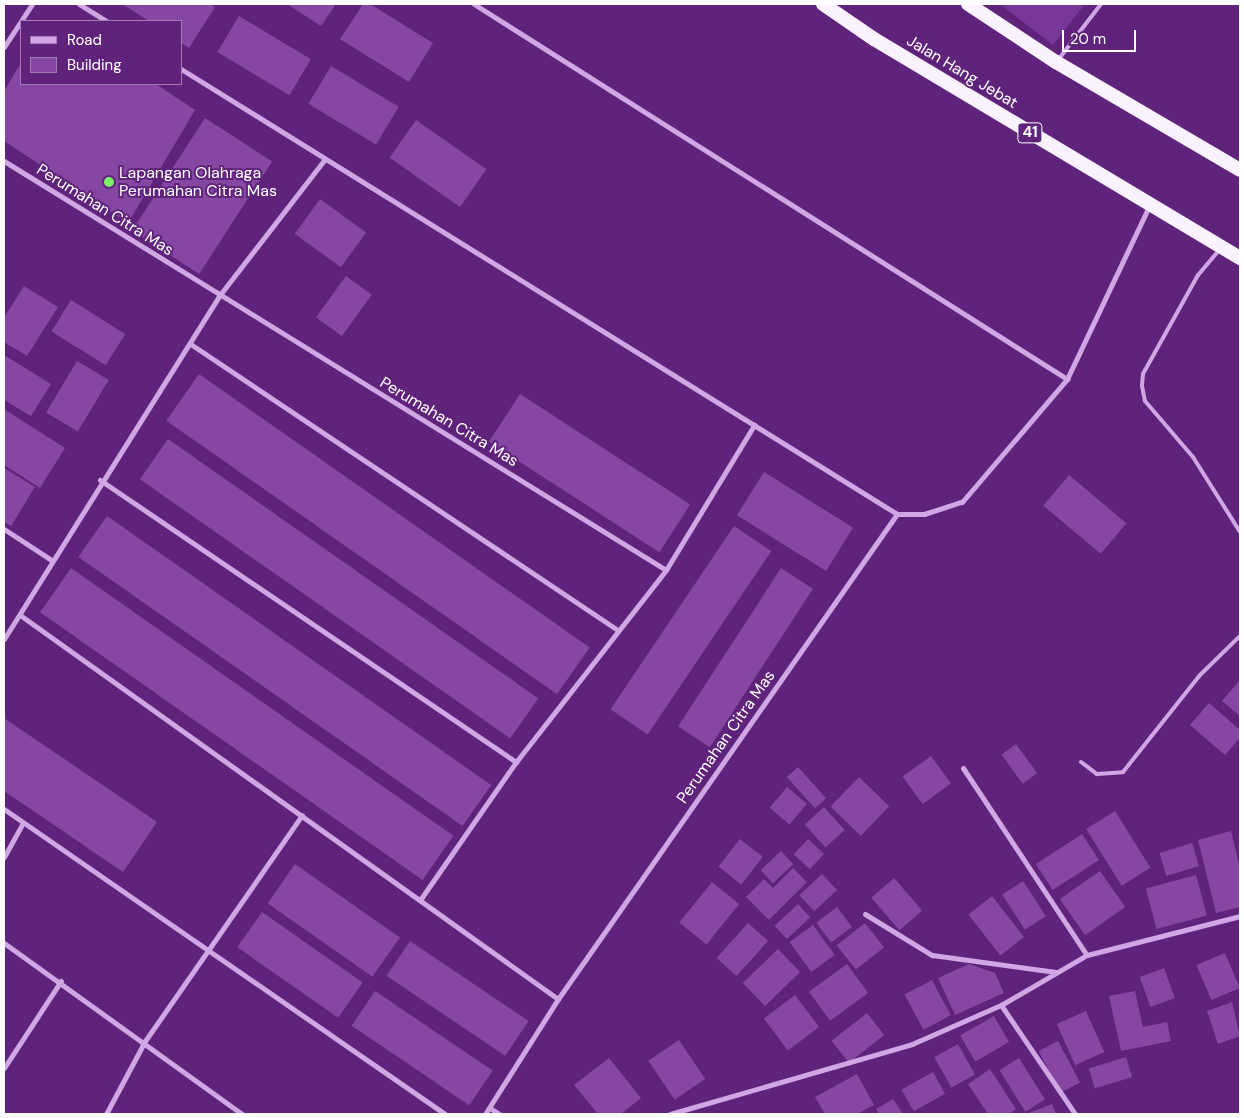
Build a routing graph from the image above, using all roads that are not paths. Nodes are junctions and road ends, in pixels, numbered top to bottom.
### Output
1 (32, 4) edge
2 (78, 4) edge
3 (474, 4) edge
4 (823, 4) edge
5 (968, 4) edge
6 (1101, 4) edge
7 (22, 20) edge
8 (104, 20) edge
9 (20, 22) edge
10 (4, 47) edge
11 (1056, 62) junction
12 (182, 70) edge
13 (324, 160) junction
14 (4, 161) edge
15 (1240, 170) edge
16 (1150, 205) junction
17 (1222, 248) junction
18 (1240, 258) edge
19 (219, 296) junction
20 (192, 345) junction
21 (1067, 379) junction
22 (754, 425) junction
23 (100, 480) junction
24 (897, 514) junction
25 (4, 528) edge
26 (1240, 532) edge
27 (50, 559) junction
28 (666, 570) junction
29 (20, 615) junction
30 (616, 629) junction
31 (1240, 636) edge
32 (4, 639) edge
33 (516, 762) junction
34 (1081, 762) dead end
35 (963, 768) dead end
36 (4, 809) edge
37 (302, 815) junction
38 (23, 823) junction
39 (4, 857) edge
40 (420, 900) junction
41 (865, 914) dead end
42 (1240, 916) edge
43 (4, 943) edge
44 (207, 947) junction
45 (1087, 955) junction
46 (1057, 972) junction
47 (61, 981) junction
48 (558, 999) junction
49 (1001, 1005) junction
50 (145, 1042) junction
51 (4, 1068) edge
52 (490, 1108) junction
53 (695, 1111) edge
54 (106, 1114) edge
55 (242, 1114) edge
56 (445, 1114) edge
57 (485, 1114) edge
58 (500, 1114) edge
59 (670, 1114) edge
60 (1075, 1114) edge

1 - 7 street
2 - 8 street
3 - 21 street
4 - 16 highway, Jalan Hang Jebat / 41
5 - 11 highway
6 - 11 lane
9 - 10 street
11 - 15 highway
12 - 13 street
13 - 19 street
13 - 22 street
14 - 19 street, Perumahan Citra Mas
16 - 17 highway, Jalan Hang Jebat / 41
16 - 21 street
17 - 18 highway, Jalan Hang Jebat / 41
17 - 26 lane
19 - 20 street
19 - 28 street, Perumahan Citra Mas
20 - 23 street
20 - 30 street
21 - 24 street
22 - 24 street
22 - 28 street
23 - 27 street
23 - 33 street
24 - 48 street, Perumahan Citra Mas
25 - 27 street
27 - 29 street
28 - 30 street
29 - 32 street
29 - 37 street
30 - 33 street
31 - 34 lane
33 - 40 street
35 - 45 street
36 - 38 street
37 - 40 street
37 - 44 street
38 - 39 street
38 - 44 street
40 - 48 street
41 - 46 street
42 - 45 street
43 - 47 street
44 - 50 street
44 - 56 street
45 - 46 street
46 - 49 street
47 - 50 street
47 - 51 street
48 - 52 street, Perumahan Citra Mas
49 - 53 street
49 - 60 street
50 - 54 street
50 - 55 street
52 - 57 street, Perumahan Citra Mas
52 - 58 street
53 - 59 street

